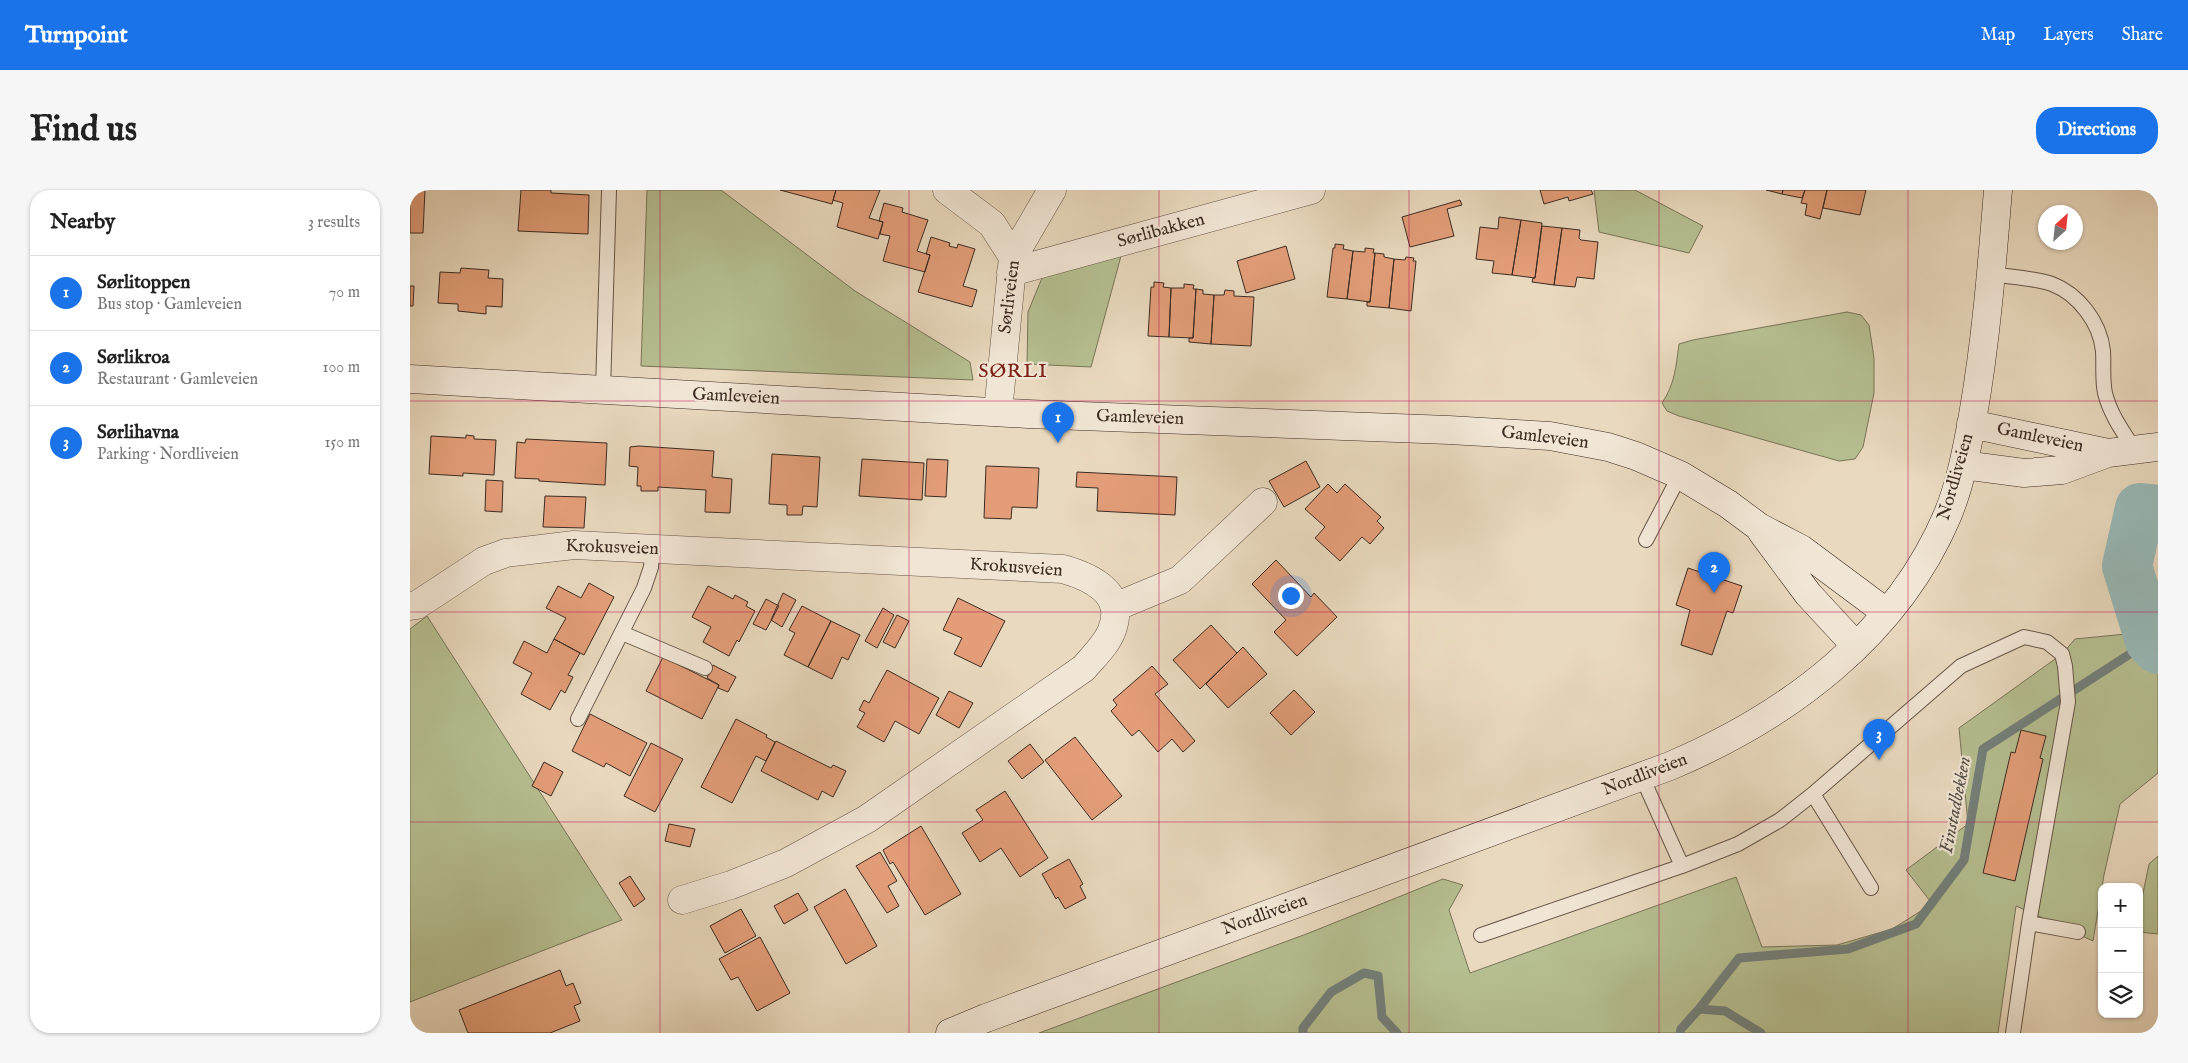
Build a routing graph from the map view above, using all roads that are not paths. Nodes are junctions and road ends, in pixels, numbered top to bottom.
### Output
1 (609, 190) edge
2 (947, 190) edge
3 (1052, 190) edge
4 (1311, 190) edge
5 (1998, 190) edge
6 (1012, 265) junction
7 (1991, 274) junction
8 (410, 379) edge
9 (603, 390) junction
10 (998, 412) junction
11 (1971, 424) junction
12 (2146, 449) edge
13 (2108, 453) junction
14 (1963, 465) junction
15 (1680, 475) junction
16 (1263, 502) dead end
17 (1759, 528) junction
18 (1646, 540) dead end
19 (652, 550) junction
20 (410, 606) edge
21 (1115, 607) junction
22 (1887, 613) junction
23 (622, 633) junction
24 (1856, 646) junction
25 (705, 668) dead end
26 (578, 720) dead end
27 (1642, 777) junction
28 (1813, 794) junction
29 (1682, 866) junction
30 (1871, 888) dead end
31 (682, 900) dead end
32 (2029, 923) junction
33 (2078, 932) dead end
34 (1481, 935) dead end
35 (950, 1033) edge
36 (2013, 1033) edge

1 - 9 lane
2 - 6 street
3 - 6 street, Sørliveien
4 - 6 street, Sørlibakken
5 - 7 street, Nordliveien
6 - 10 street, Sørliveien
7 - 11 street, Nordliveien
7 - 12 lane
8 - 9 street, Gamleveien
9 - 10 street, Gamleveien
10 - 15 street, Gamleveien
11 - 13 street, Gamleveien
11 - 14 street, Nordliveien
12 - 13 street, Gamleveien
13 - 14 street, Gamleveien
14 - 22 street, Nordliveien
15 - 17 street, Gamleveien
15 - 18 lane
16 - 21 street
17 - 22 street, Gamleveien
17 - 24 street, Gamleveien
19 - 20 street, Krokusveien
19 - 21 street, Krokusveien
19 - 23 lane
21 - 31 street
22 - 24 street, Nordliveien
23 - 25 lane
23 - 26 lane
24 - 27 street, Nordliveien
27 - 29 lane
27 - 35 street, Nordliveien
28 - 29 lane
28 - 30 lane
28 - 32 lane
29 - 34 lane
32 - 33 lane
32 - 36 lane

